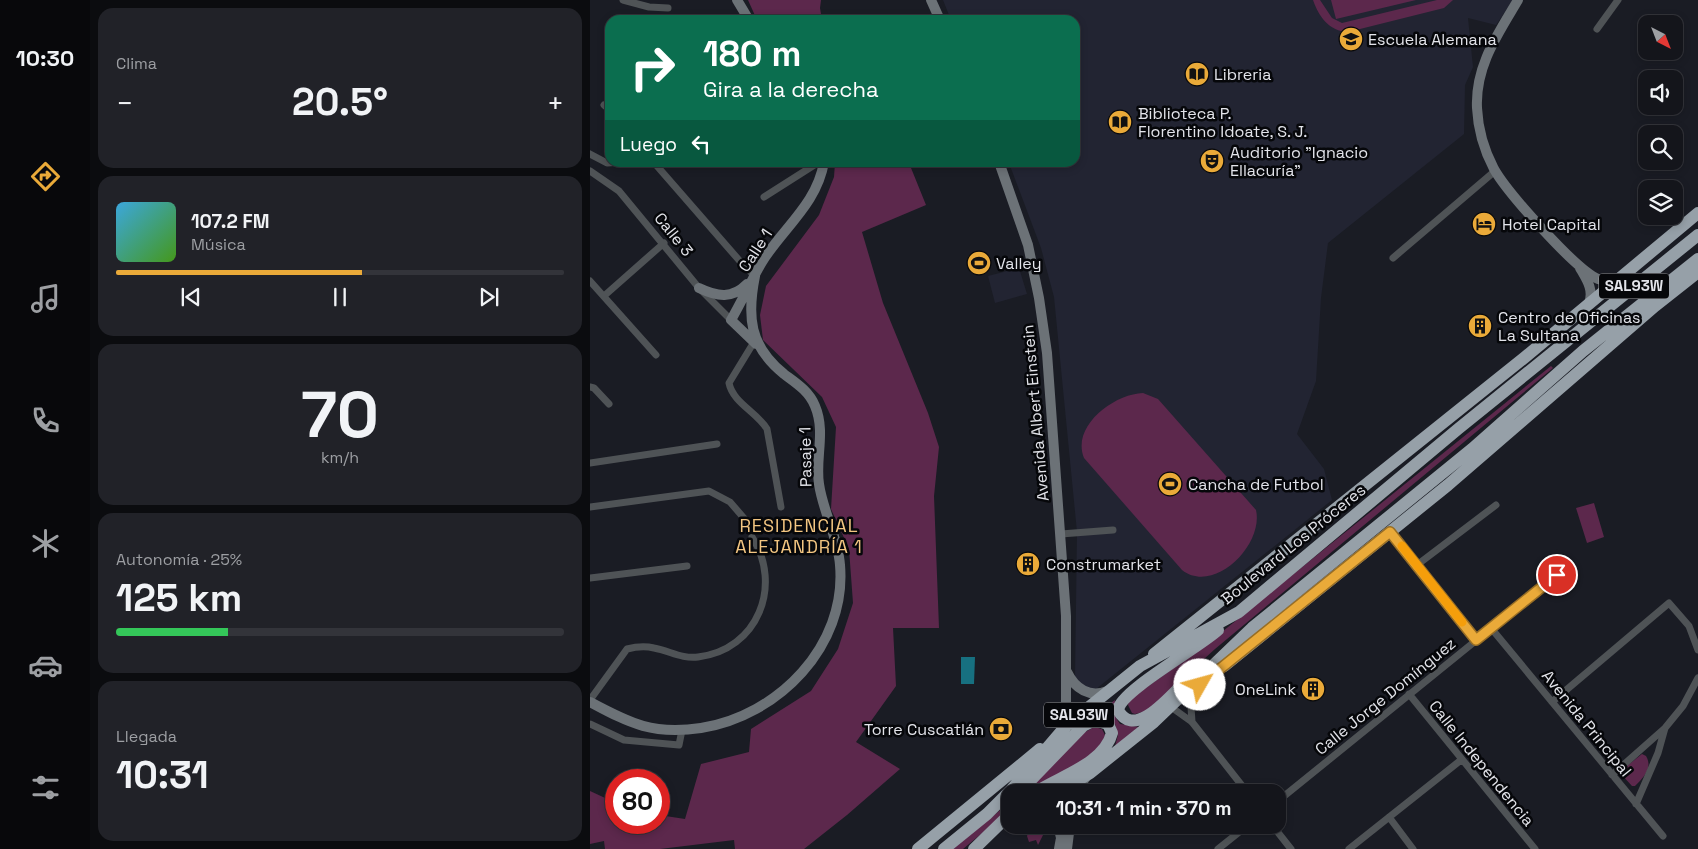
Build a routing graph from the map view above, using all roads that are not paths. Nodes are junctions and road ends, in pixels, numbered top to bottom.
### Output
1 (622, 0) edge
2 (737, 0) edge
3 (931, 0) edge
4 (1518, 0) edge
5 (1618, 0) edge
6 (668, 8) dead end
7 (746, 15) edge
8 (938, 15) edge
9 (1597, 29) dead end
10 (590, 154) edge
11 (605, 162) edge
12 (658, 167) edge
13 (811, 167) edge
14 (823, 167) edge
15 (1001, 167) edge
16 (590, 171) edge
17 (1495, 171) junction
18 (764, 197) dead end
19 (1698, 213) edge
20 (1698, 235) edge
21 (664, 243) junction
22 (1393, 258) dead end
23 (1698, 259) edge
24 (1578, 265) junction
25 (1698, 272) edge
26 (755, 276) junction
27 (1617, 279) junction
28 (590, 281) edge
29 (699, 288) junction
30 (604, 296) junction
31 (1588, 303) junction
32 (731, 320) junction
33 (757, 345) junction
34 (656, 355) dead end
35 (1524, 358) junction
36 (590, 387) edge
37 (1560, 389) junction
38 (609, 404) dead end
39 (1458, 429) junction
40 (718, 444) dead end
41 (1472, 449) junction
42 (590, 463) edge
43 (1496, 505) dead end
44 (590, 507) edge
45 (781, 507) dead end
46 (749, 524) dead end
47 (1113, 530) dead end
48 (1390, 532) junction
49 (1061, 534) junction
50 (752, 537) dead end
51 (1417, 565) junction
52 (687, 566) dead end
53 (1557, 575) dead end
54 (590, 578) edge
55 (1239, 612) junction
56 (1252, 628) junction
57 (1491, 628) junction
58 (1476, 640) junction
59 (1698, 650) edge
60 (1140, 666) junction
61 (1065, 667) junction
62 (1698, 678) edge
63 (1108, 691) junction
64 (1190, 692) junction
65 (1409, 694) junction
66 (590, 701) edge
67 (1552, 702) junction
68 (1172, 706) junction
69 (1192, 722) junction
70 (590, 724) edge
71 (1066, 726) junction
72 (1665, 728) junction
73 (682, 730) junction
74 (1461, 760) junction
75 (1090, 773) junction
76 (1612, 775) junction
77 (1026, 784) edge
78 (1050, 784) edge
79 (1071, 784) edge
80 (1081, 784) edge
81 (1241, 784) edge
82 (1286, 794) edge
83 (1001, 804) edge
84 (1636, 804) junction
85 (987, 814) junction
86 (1388, 817) junction
87 (1001, 823) edge
88 (1001, 832) edge
89 (1060, 834) edge
90 (1069, 834) edge
91 (1237, 834) edge
92 (1279, 834) edge
93 (1663, 836) dead end
94 (918, 849) edge
95 (944, 849) edge
96 (974, 849) edge
97 (979, 849) edge
98 (1059, 849) edge
99 (1068, 849) edge
100 (1218, 849) edge
101 (1291, 849) edge
102 (1349, 849) edge
103 (1413, 849) edge
104 (1535, 849) edge

1 - 6 street
2 - 7 street
3 - 8 street
4 - 17 street
5 - 9 street
10 - 11 street
12 - 26 street
13 - 18 street
14 - 26 street, Calle 1
15 - 49 street, Avenida Albert Einstein
16 - 21 street, Calle 3
17 - 22 street
17 - 24 street
19 - 27 highway
20 - 39 highway, Boulevard Los Próceres / SAL93W
21 - 29 street, Calle 3
21 - 30 street
23 - 41 highway, SAL93W
24 - 27 street
24 - 31 street
25 - 37 highway
26 - 29 street
26 - 32 street, Calle 1
26 - 33 street
27 - 31 highway
28 - 30 street
29 - 32 street, Calle 3
30 - 34 street
31 - 35 highway
32 - 33 street
33 - 45 street
33 - 73 street, Pasaje 1
35 - 39 highway
35 - 60 highway
36 - 38 street
37 - 41 highway
37 - 48 highway
39 - 55 highway, Boulevard Los Próceres / SAL93W
40 - 42 street
41 - 56 highway, SAL93W
43 - 51 street
44 - 46 street
47 - 49 street
48 - 51 street
48 - 64 highway
49 - 61 street, Avenida Albert Einstein
50 - 66 street
51 - 58 street
52 - 54 street
53 - 57 street, Calle Jorge Domínguez
55 - 56 highway
55 - 60 highway, Boulevard Los Próceres / SAL93W
56 - 68 highway, SAL93W
57 - 58 street, Calle Jorge Domínguez
57 - 67 street, Avenida Principal
58 - 65 street, Calle Jorge Domínguez
59 - 67 street
60 - 63 highway, Boulevard Los Próceres / SAL93W
61 - 63 street
61 - 71 street, Avenida Albert Einstein
62 - 72 street
63 - 71 highway, Boulevard Los Próceres / SAL93W
64 - 68 highway
64 - 69 street
65 - 74 street, Calle Independencia
65 - 82 street, Calle Jorge Domínguez
66 - 73 street, Pasaje 1
67 - 76 street, Avenida Principal
68 - 69 street
68 - 75 highway, SAL93W
69 - 81 street
70 - 73 street
71 - 85 highway, Boulevard Los Próceres / SAL93W
71 - 94 highway
72 - 76 street
72 - 84 street
74 - 86 street
74 - 104 street, Calle Independencia
75 - 79 highway, SAL93W
75 - 80 street
76 - 84 street, Avenida Principal
77 - 78 highway
83 - 85 highway
84 - 93 street, Avenida Principal
85 - 95 highway, Boulevard Los Próceres / SAL93W
86 - 102 street
86 - 103 street
87 - 96 highway
88 - 97 highway
89 - 98 street
90 - 99 street
91 - 100 street
92 - 101 street

